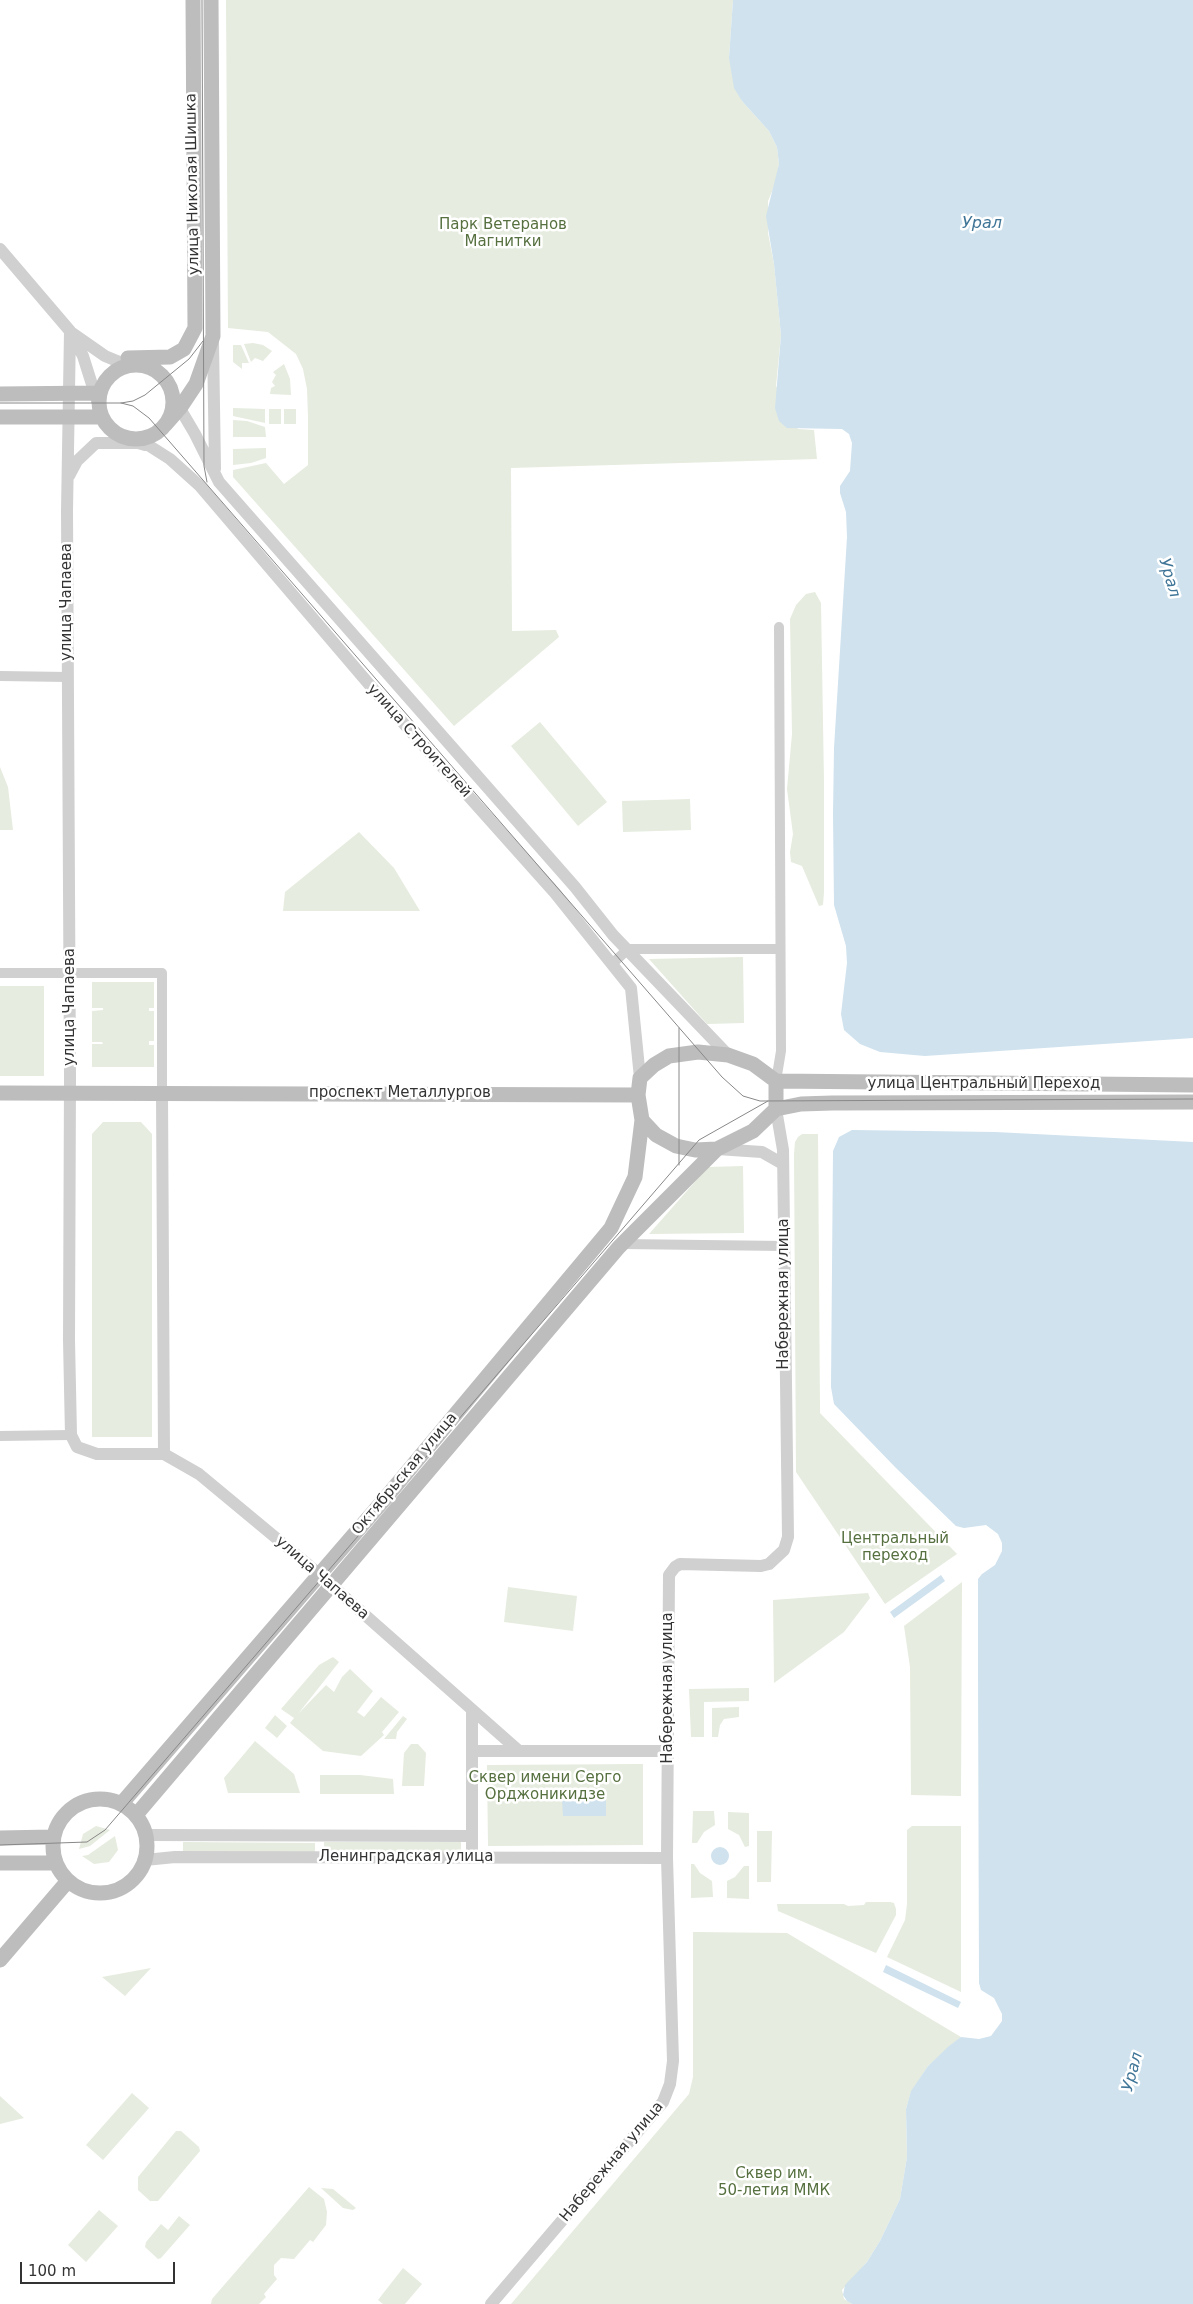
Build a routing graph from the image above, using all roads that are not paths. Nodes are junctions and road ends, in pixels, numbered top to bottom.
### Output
1 (192, 0) edge
2 (211, 0) edge
3 (192, 82) junction
4 (210, 82) junction
5 (0, 249) edge
6 (70, 331) junction
7 (213, 336) junction
8 (135, 363) junction
9 (68, 393) junction
10 (98, 393) junction
11 (0, 394) edge
12 (172, 395) junction
13 (180, 408) junction
14 (101, 414) junction
15 (0, 417) edge
16 (68, 417) junction
17 (164, 425) junction
18 (131, 438) junction
19 (96, 444) junction
20 (153, 447) junction
21 (215, 477) junction
22 (68, 478) junction
23 (779, 628) dead end
24 (0, 676) edge
25 (68, 677) junction
26 (628, 949) junction
27 (779, 949) junction
28 (612, 964) junction
29 (0, 973) edge
30 (70, 973) junction
31 (728, 1055) junction
32 (640, 1078) junction
33 (776, 1081) junction
34 (1193, 1085) edge
35 (0, 1093) edge
36 (70, 1093) junction
37 (162, 1094) junction
38 (638, 1095) junction
39 (1193, 1102) edge
40 (776, 1109) junction
41 (642, 1120) junction
42 (717, 1149) junction
43 (783, 1164) junction
44 (622, 1244) junction
45 (784, 1246) junction
46 (71, 1435) junction
47 (0, 1436) edge
48 (164, 1454) junction
49 (325, 1580) junction
50 (472, 1711) junction
51 (472, 1751) junction
52 (519, 1751) junction
53 (668, 1751) junction
54 (122, 1803) junction
55 (136, 1815) junction
56 (146, 1835) junction
57 (472, 1836) junction
58 (52, 1837) junction
59 (0, 1838) edge
60 (472, 1857) junction
61 (667, 1858) junction
62 (145, 1860) junction
63 (0, 1862) edge
64 (55, 1863) junction
65 (67, 1882) junction
66 (0, 1960) edge
67 (491, 2304) edge

1 - 3 main road, улица Николая Шишка
2 - 4 main road, улица Николая Шишка
3 - 4 main road
3 - 8 main road, улица Николая Шишка
4 - 7 main road, улица Николая Шишка
5 - 6 street
6 - 8 street
6 - 9 street, улица Чапаева
6 - 10 street
7 - 13 main road, улица Николая Шишка
7 - 21 street, улица Николая Шишка
8 - 10 main road
8 - 12 main road
9 - 10 main road
9 - 11 main road
9 - 16 street, улица Чапаева
10 - 14 main road
12 - 13 street, улица Строителей
12 - 17 main road
13 - 17 main road, улица Николая Шишка
13 - 21 street, улица Строителей
14 - 16 main road
14 - 18 main road
15 - 16 main road
16 - 22 street, улица Чапаева
17 - 18 main road
18 - 19 street
18 - 20 street, улица Строителей
19 - 20 street
19 - 22 street
20 - 28 street, улица Строителей
21 - 26 street, улица Строителей
22 - 25 street, улица Чапаева
23 - 27 street
24 - 25 street
25 - 30 street, улица Чапаева
26 - 27 street
26 - 28 street
26 - 31 street, улица Строителей
27 - 33 street
28 - 32 street, улица Строителей
29 - 30 street
30 - 36 street, улица Чапаева
30 - 37 street
31 - 32 main road
31 - 33 main road
32 - 38 main road
33 - 34 main road, улица Центральный Переход
33 - 40 main road
35 - 36 main road, проспект Металлургов
36 - 37 main road, проспект Металлургов
36 - 46 street, улица Чапаева
37 - 38 main road, проспект Металлургов
37 - 48 street
38 - 41 main road
39 - 40 main road, улица Центральный Переход
40 - 42 main road
40 - 43 street, Набережная улица
41 - 42 main road
41 - 49 main road, Октябрьская улица
42 - 43 street
42 - 44 main road, Октябрьская улица
43 - 45 street, Набережная улица
44 - 45 street
44 - 49 main road, Октябрьская улица
45 - 53 street, Набережная улица
46 - 47 street
46 - 48 street, улица Чапаева
48 - 49 street, улица Чапаева
49 - 50 street, улица Чапаева
49 - 54 main road, Октябрьская улица
49 - 55 main road, Октябрьская улица
50 - 51 street
50 - 52 street, улица Чапаева
51 - 52 street
51 - 57 street
52 - 53 street
53 - 61 street, Набережная улица
54 - 55 main road
54 - 58 main road
55 - 56 main road
56 - 57 street, Ленинградская улица
56 - 62 main road
57 - 60 street
58 - 59 main road
58 - 64 main road
60 - 61 street, Ленинградская улица
60 - 62 street, Ленинградская улица
61 - 67 street, Набережная улица
62 - 65 main road
63 - 64 main road
64 - 65 main road
65 - 66 main road

